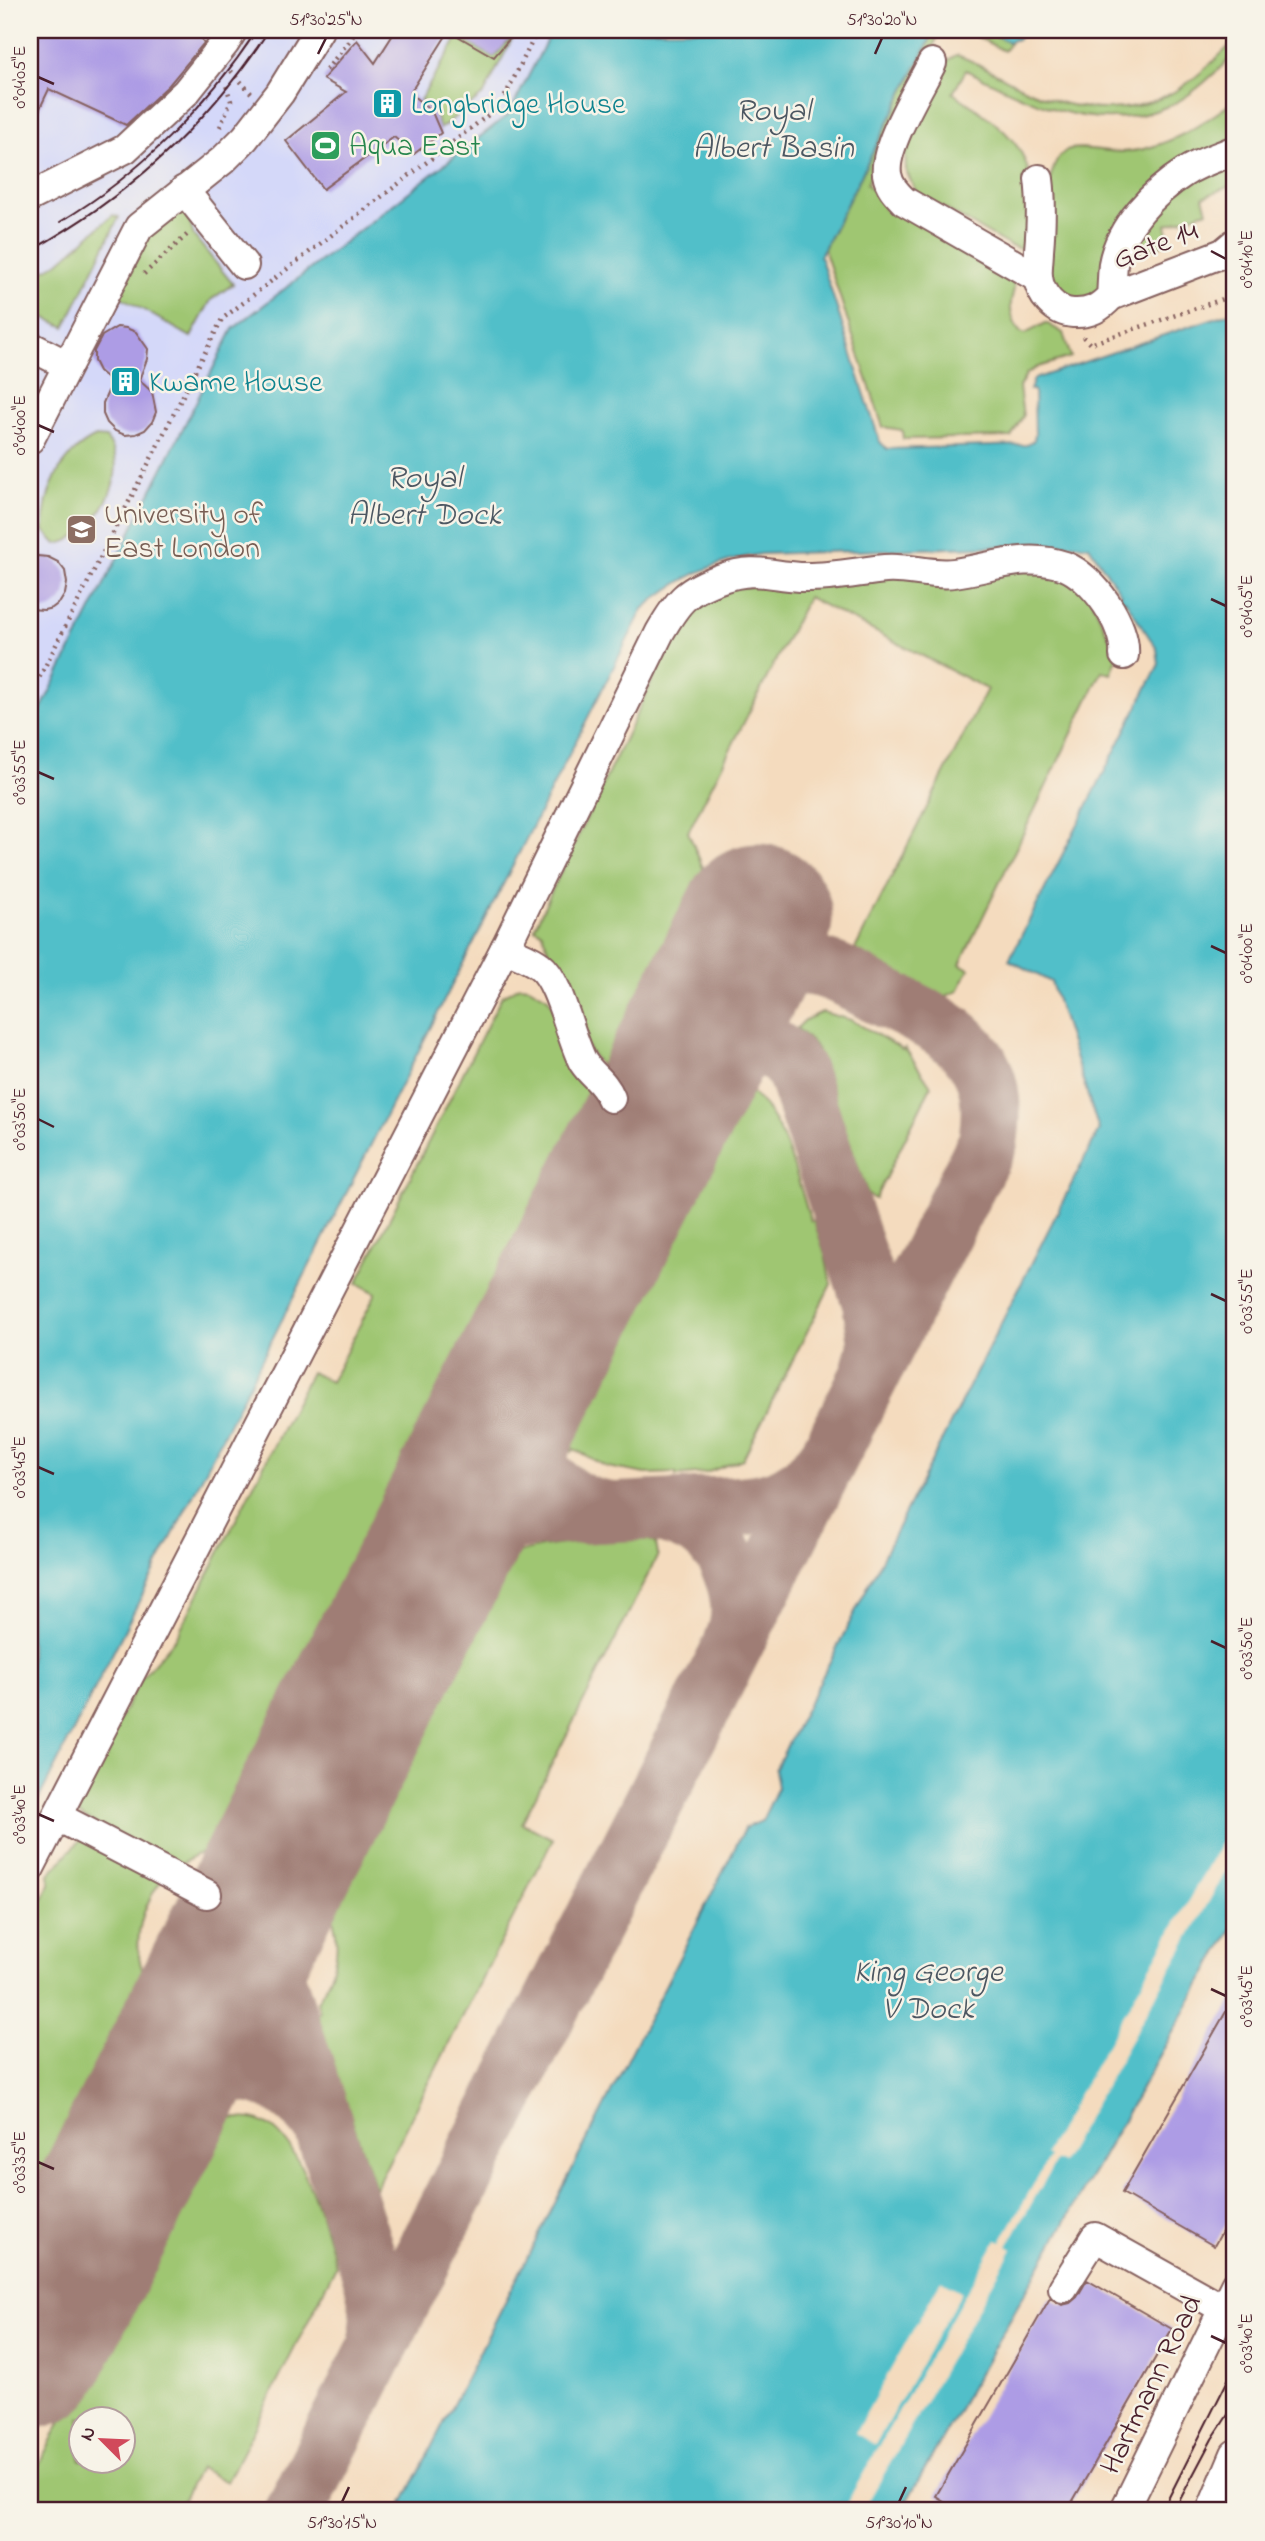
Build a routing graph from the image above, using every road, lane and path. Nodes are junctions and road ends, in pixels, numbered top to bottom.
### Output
1 (233, 30) edge
2 (319, 30) edge
3 (538, 30) edge
4 (216, 55) junction
5 (932, 63) dead end
6 (213, 134) dead end
7 (1235, 150) edge
8 (1039, 179) dead end
9 (184, 190) junction
10 (30, 197) edge
11 (193, 227) dead end
12 (1229, 248) edge
13 (244, 265) dead end
14 (1038, 278) junction
15 (134, 283) dead end
16 (1235, 295) edge
17 (1111, 296) junction
18 (1075, 328) dead end
19 (30, 346) edge
20 (67, 365) junction
21 (30, 439) edge
22 (1124, 655) dead end
23 (30, 696) edge
24 (505, 948) junction
25 (611, 1098) dead end
26 (58, 1817) junction
27 (30, 1868) edge
28 (207, 1894) dead end
29 (1063, 2288) dead end
30 (1229, 2297) edge
31 (1235, 2454) edge
32 (1124, 2511) edge
33 (1211, 2511) edge

1 - 4 street
2 - 9 street
3 - 23 path
4 - 6 path
4 - 10 street
5 - 14 street
7 - 17 street
8 - 14 street
9 - 13 street
9 - 20 street
11 - 15 path
12 - 17 street, Gate 14
14 - 17 street, Gate 14
16 - 18 path
19 - 20 street
20 - 21 street
22 - 24 street
24 - 25 street
24 - 26 street
26 - 27 street
26 - 28 street
29 - 30 street
30 - 32 street, Hartmann Road
31 - 33 street

